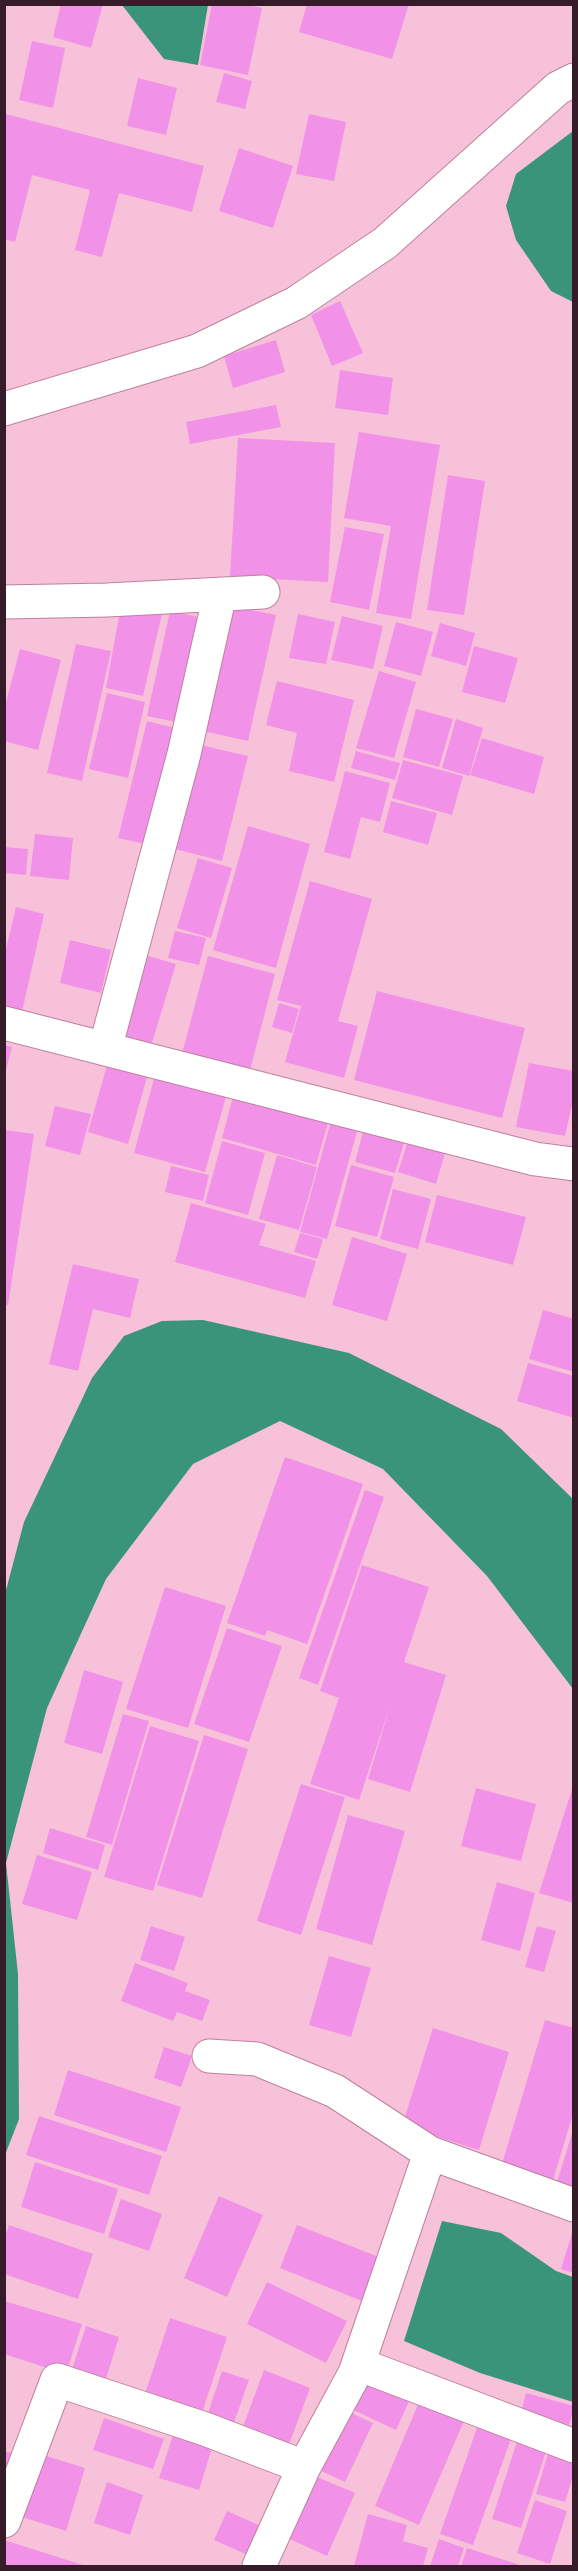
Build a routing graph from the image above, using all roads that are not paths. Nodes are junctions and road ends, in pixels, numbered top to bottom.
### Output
1 (573, 80) edge
2 (4, 409) edge
3 (263, 592) dead end
4 (220, 594) junction
5 (4, 602) edge
6 (4, 1023) edge
7 (105, 1049) junction
8 (573, 1164) edge
9 (209, 2056) dead end
10 (430, 2153) junction
11 (573, 2205) edge
12 (358, 2364) junction
13 (573, 2446) edge
14 (304, 2467) junction
15 (4, 2521) edge
16 (259, 2566) edge

1 - 2 street
3 - 4 street
4 - 5 street
4 - 7 street
6 - 7 street
7 - 8 street
9 - 10 street
10 - 11 street
10 - 12 street
12 - 13 street
12 - 14 street
14 - 15 street
14 - 16 street

